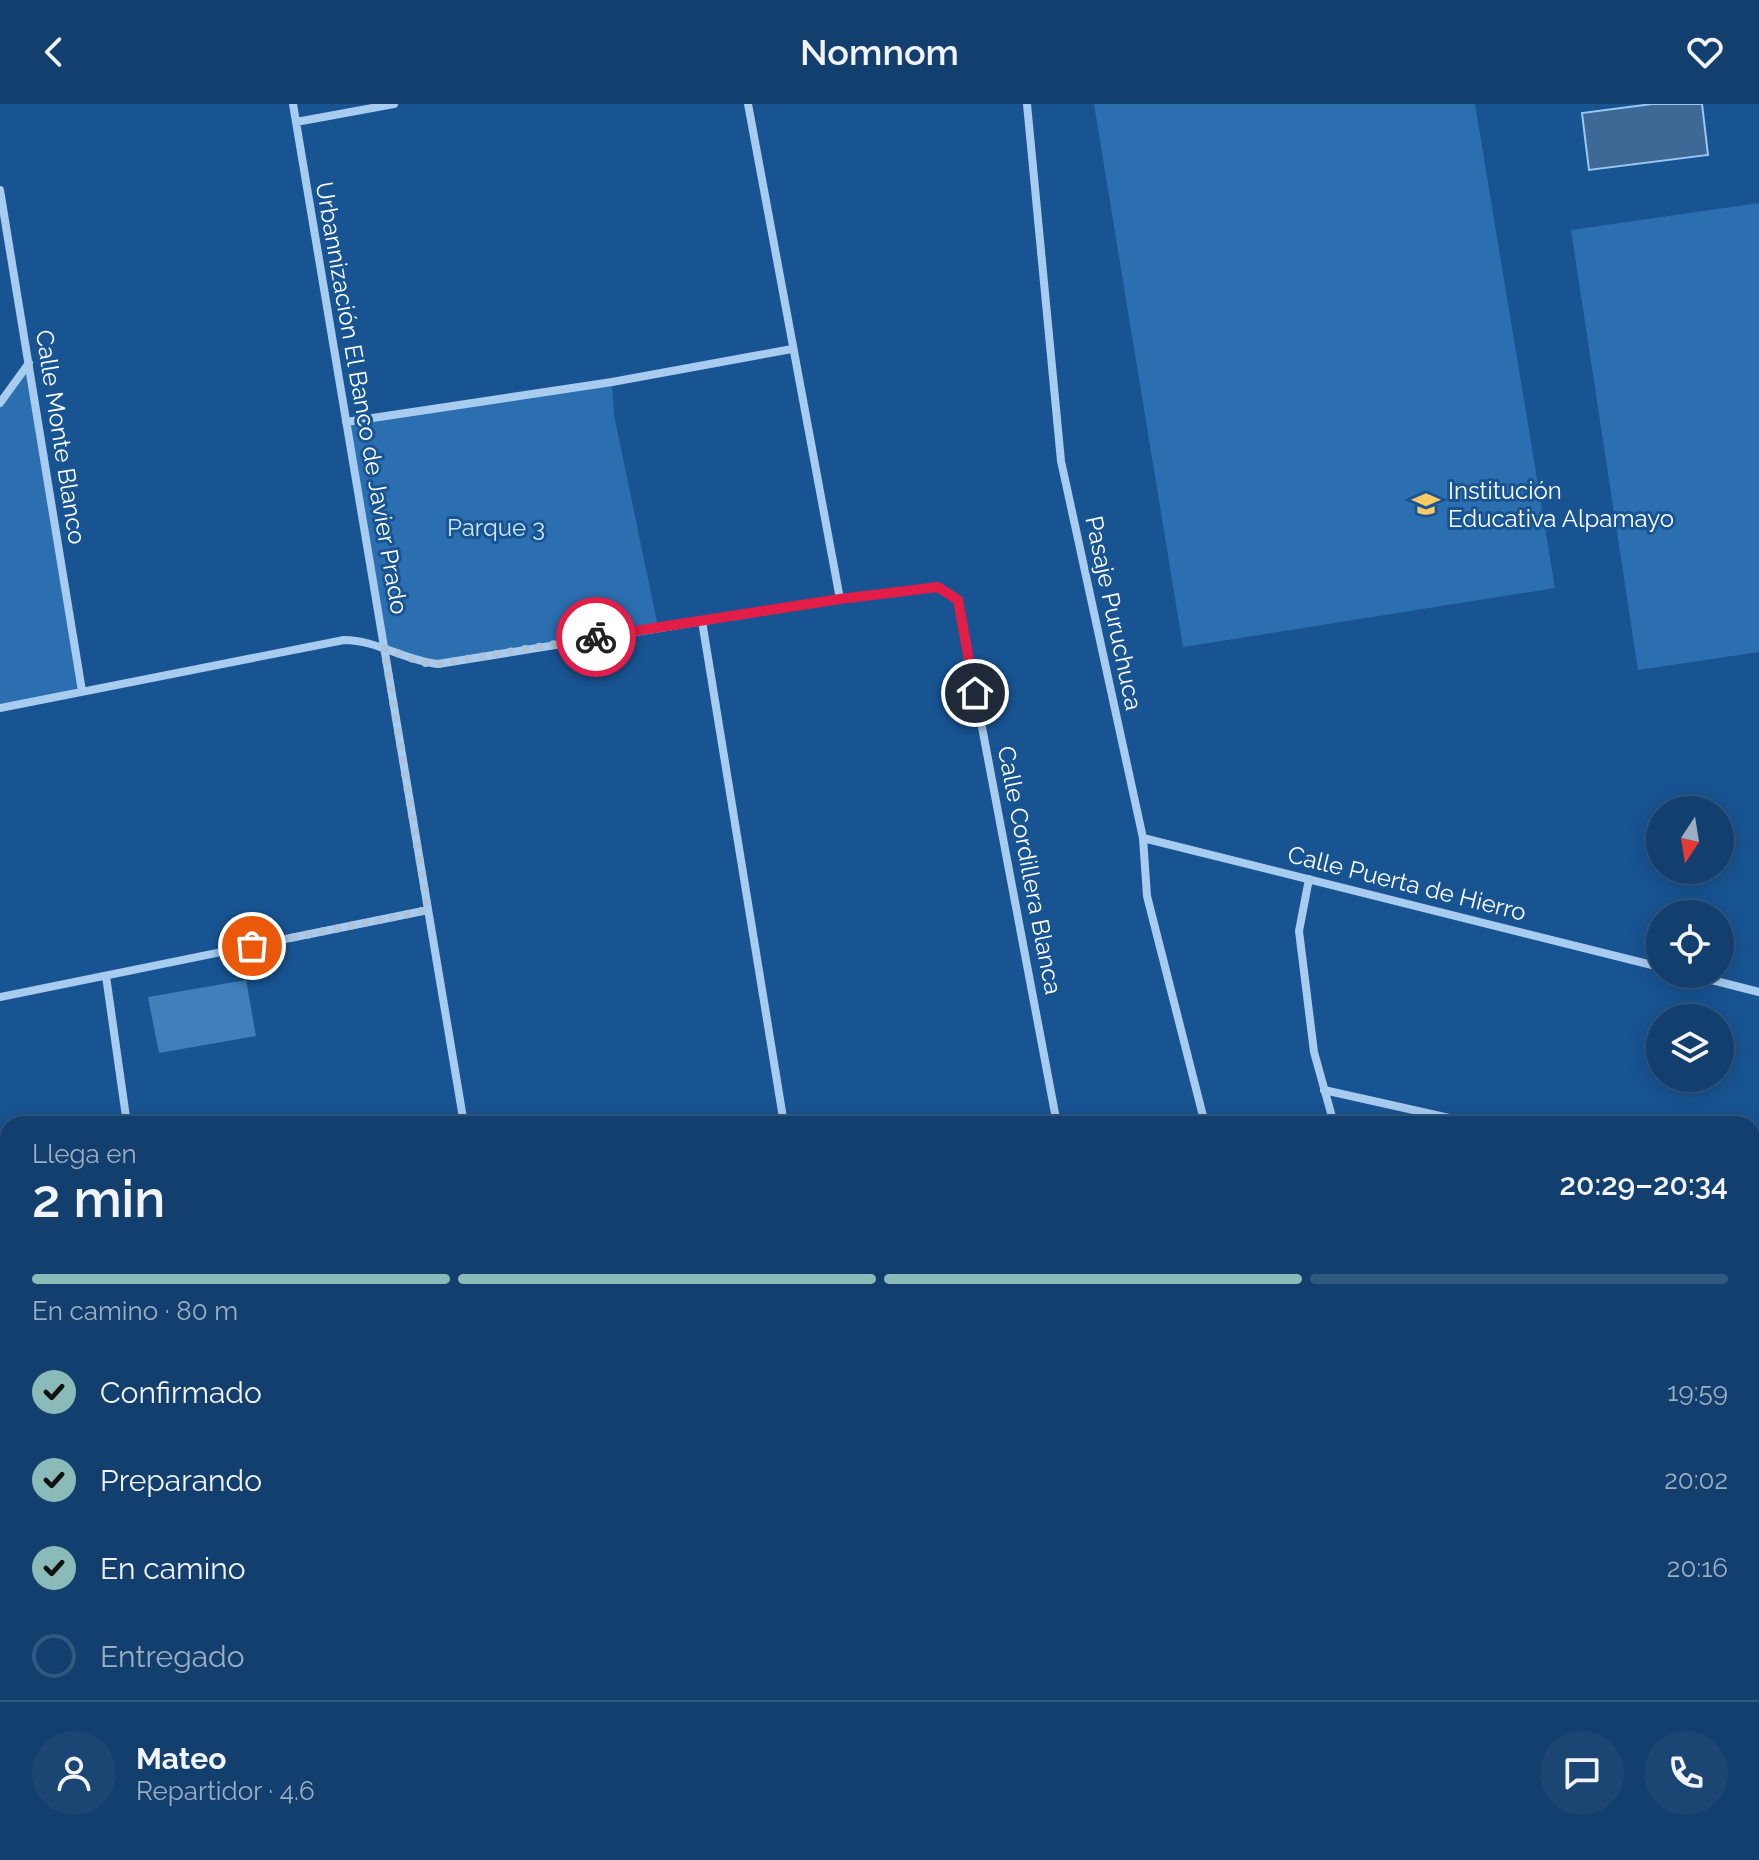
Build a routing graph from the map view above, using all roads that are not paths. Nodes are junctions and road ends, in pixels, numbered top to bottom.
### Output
1 (293, 104) edge
2 (394, 104) edge
3 (748, 104) edge
4 (1027, 104) edge
5 (296, 122) junction
6 (0, 190) edge
7 (792, 349) junction
8 (29, 363) junction
9 (0, 403) edge
10 (346, 422) junction
11 (840, 599) junction
12 (702, 621) junction
13 (384, 648) junction
14 (82, 691) junction
15 (0, 708) edge
16 (1143, 838) junction
17 (1309, 879) junction
18 (428, 910) junction
19 (1646, 963) edge
20 (106, 976) junction
21 (1734, 986) edge
22 (1759, 992) edge
23 (0, 997) edge
24 (1324, 1090) junction
25 (126, 1116) edge
26 (463, 1116) edge
27 (783, 1116) edge
28 (1055, 1116) edge
29 (1203, 1116) edge
30 (1332, 1116) edge
31 (1440, 1116) edge

1 - 5 street, Urbannización El Banco de Javier Prado
2 - 5 street
3 - 7 street
4 - 16 street, Pasaje Puruchuca
5 - 10 street, Urbannización El Banco de Javier Prado
6 - 8 street, Calle Monte Blanco
7 - 10 street
7 - 11 street
8 - 9 street
8 - 14 street, Calle Monte Blanco
10 - 13 street, Urbannización El Banco de Javier Prado
11 - 12 street
11 - 28 street, Calle Cordillera Blanca
12 - 13 street
12 - 27 street
13 - 14 street
13 - 18 street, Urbannización El Banco de Javier Prado
14 - 15 street
16 - 17 street, Calle Puerta de Hierro
16 - 29 street, Pasaje Puruchuca
17 - 19 street, Calle Puerta de Hierro
17 - 24 street
18 - 20 street
18 - 26 street, Urbannización El Banco de Javier Prado
20 - 23 street
20 - 25 street
21 - 22 street
24 - 30 street
24 - 31 street

